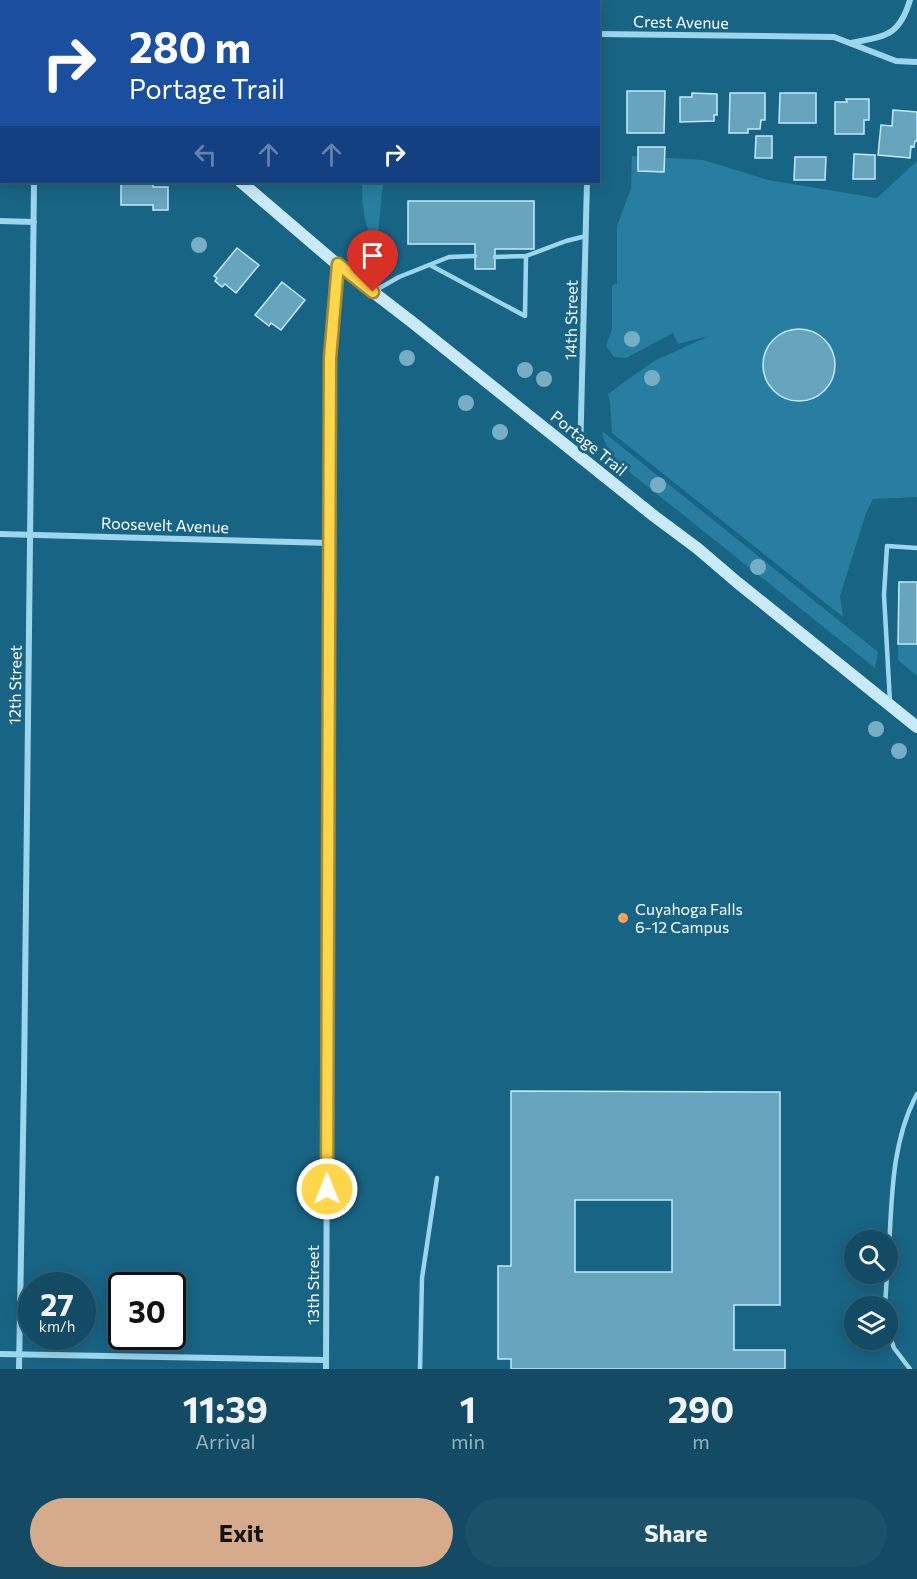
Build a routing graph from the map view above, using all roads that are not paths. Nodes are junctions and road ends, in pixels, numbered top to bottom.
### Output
1 (910, 0) edge
2 (600, 34) edge
3 (850, 44) junction
4 (917, 62) edge
5 (34, 183) edge
6 (242, 183) edge
7 (587, 183) edge
8 (0, 221) edge
9 (34, 222) junction
10 (586, 236) junction
11 (475, 256) dead end
12 (526, 256) junction
13 (495, 257) dead end
14 (338, 264) junction
15 (430, 264) junction
16 (373, 292) junction
17 (580, 458) junction
18 (0, 534) edge
19 (30, 534) junction
20 (330, 543) junction
21 (917, 548) edge
22 (890, 706) junction
23 (917, 727) edge
24 (917, 1094) edge
25 (437, 1178) dead end
26 (891, 1230) edge
27 (896, 1350) edge
28 (0, 1354) edge
29 (19, 1354) junction
30 (326, 1360) junction
31 (19, 1369) edge
32 (326, 1369) edge
33 (420, 1369) edge
34 (910, 1369) edge

1 - 3 street
2 - 3 street, Crest Avenue
3 - 4 street, Crest Avenue
5 - 9 street, 12th Street
6 - 14 main road, Portage Trail
7 - 10 street, 14th Street
8 - 9 street
9 - 19 street, 12th Street
10 - 12 lane
10 - 17 street, 14th Street
11 - 15 lane
12 - 13 lane
12 - 15 lane
14 - 16 main road, Portage Trail
14 - 20 street, 13th Street
15 - 16 lane
16 - 17 main road, Portage Trail
17 - 22 main road, Portage Trail
18 - 19 street, Roosevelt Avenue
19 - 20 street, Roosevelt Avenue
19 - 29 street, 12th Street
20 - 30 street, 13th Street
21 - 22 lane
22 - 23 main road, Portage Trail
24 - 26 lane
25 - 33 lane
27 - 34 lane
28 - 29 street
29 - 30 street
29 - 31 street, 12th Street
30 - 32 street, 13th Street

